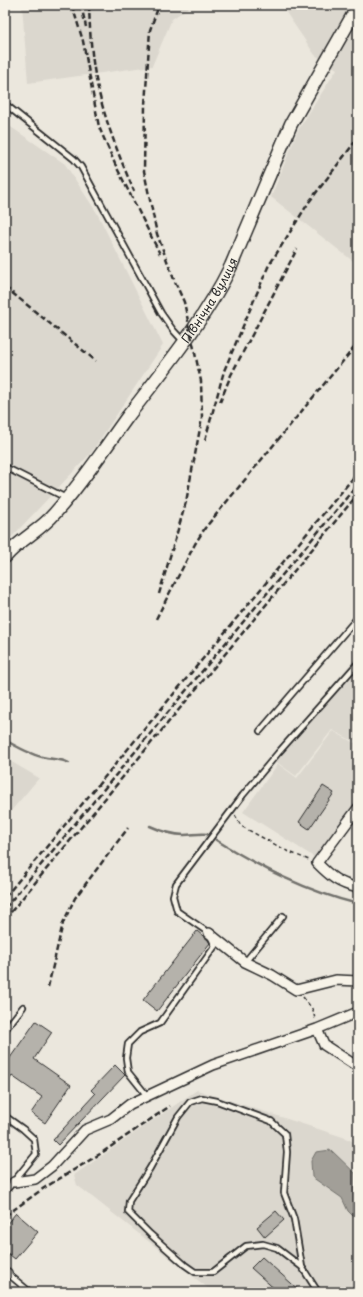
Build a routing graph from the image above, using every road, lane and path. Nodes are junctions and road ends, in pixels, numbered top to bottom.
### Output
1 (358, 6) edge
2 (5, 104) edge
3 (185, 343) junction
4 (5, 467) edge
5 (68, 498) junction
6 (5, 557) edge
7 (358, 617) edge
8 (358, 663) edge
9 (260, 731) dead end
10 (358, 808) edge
11 (232, 810) junction
12 (317, 862) junction
13 (358, 888) edge
14 (283, 916) dead end
15 (209, 934) junction
16 (245, 962) junction
17 (358, 981) edge
18 (296, 990) junction
19 (23, 1007) dead end
20 (358, 1012) edge
21 (317, 1029) junction
22 (5, 1030) edge
23 (358, 1067) edge
24 (148, 1096) junction
25 (5, 1116) edge
26 (14, 1182) junction
27 (5, 1192) edge
28 (302, 1267) junction
29 (6, 1274) edge
30 (30, 1292) edge
31 (318, 1292) edge

1 - 3 street, Північна вулиця
2 - 3 lane
3 - 5 street, Північна вулиця
4 - 5 lane
5 - 6 street, Північна вулиця
7 - 9 lane
8 - 11 lane
10 - 12 street
11 - 12 path
11 - 15 lane
12 - 13 street
14 - 16 lane
15 - 16 street
15 - 24 lane
16 - 18 street
17 - 18 street
18 - 21 path
19 - 22 lane
20 - 21 street
21 - 23 street
21 - 24 street
24 - 26 street
25 - 26 lane
26 - 27 lane
28 - 28 lane
28 - 31 lane
29 - 30 lane

